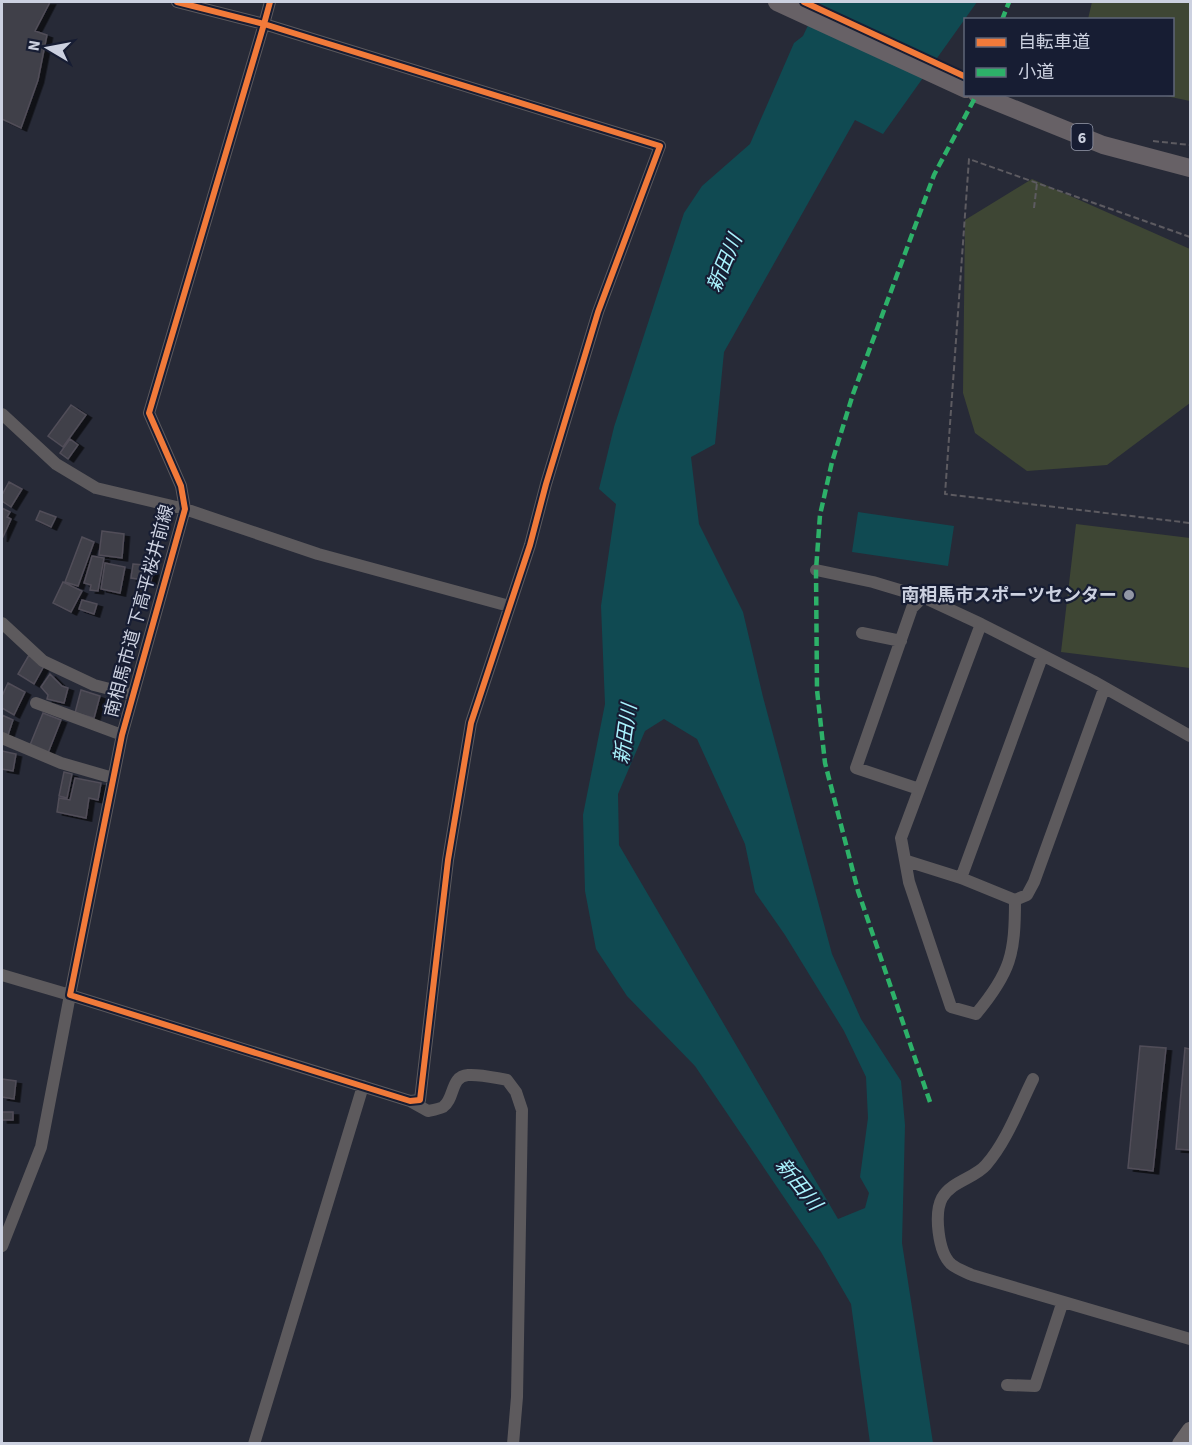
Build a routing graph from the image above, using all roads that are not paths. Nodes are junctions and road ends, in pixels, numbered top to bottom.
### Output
1 (177, 2) edge
2 (270, 2) edge
3 (777, 2) edge
4 (264, 24) junction
5 (961, 87) edge
6 (982, 96) edge
7 (1191, 168) edge
8 (2, 414) edge
9 (185, 509) junction
10 (816, 570) dead end
11 (923, 597) junction
12 (509, 606) junction
13 (2, 623) edge
14 (981, 624) junction
15 (862, 633) dead end
16 (901, 641) junction
17 (1042, 657) junction
18 (1104, 689) junction
19 (133, 695) junction
20 (36, 703) dead end
21 (122, 735) junction
22 (1191, 736) edge
23 (2, 738) edge
24 (114, 778) junction
25 (919, 789) junction
26 (907, 861) junction
27 (961, 878) junction
28 (1015, 900) junction
29 (2, 975) edge
30 (70, 995) junction
31 (1033, 1079) dead end
32 (363, 1086) junction
33 (410, 1101) junction
34 (2, 1246) edge
35 (1062, 1304) junction
36 (1191, 1339) edge
37 (1007, 1385) dead end
38 (1191, 1430) edge
39 (254, 1443) edge
40 (513, 1443) edge
41 (1180, 1443) edge

1 - 4 street
2 - 4 street, 南相馬市道 下高平桜井前線
3 - 5 highway
4 - 9 street, 南相馬市道 下高平桜井前線
4 - 12 street
6 - 7 highway, 6
8 - 9 street
9 - 12 street
9 - 19 street, 南相馬市道 下高平桜井前線
10 - 11 street
11 - 14 street
11 - 16 street
12 - 33 street
13 - 19 street
14 - 17 street
14 - 25 street
15 - 16 street
16 - 25 street
17 - 18 street
17 - 27 street
18 - 22 street
18 - 28 street
19 - 21 street, 南相馬市道 下高平桜井前線
20 - 21 street
21 - 24 street, 南相馬市道 下高平桜井前線
23 - 24 street
24 - 30 street, 南相馬市道 下高平桜井前線
25 - 26 street
26 - 27 street
26 - 28 street
27 - 28 street
29 - 30 street
30 - 32 street
30 - 34 street, 南相馬市道 下高平桜井前線
31 - 35 street
32 - 33 street
32 - 39 street
33 - 40 street
35 - 36 street
35 - 37 street
38 - 41 main road

